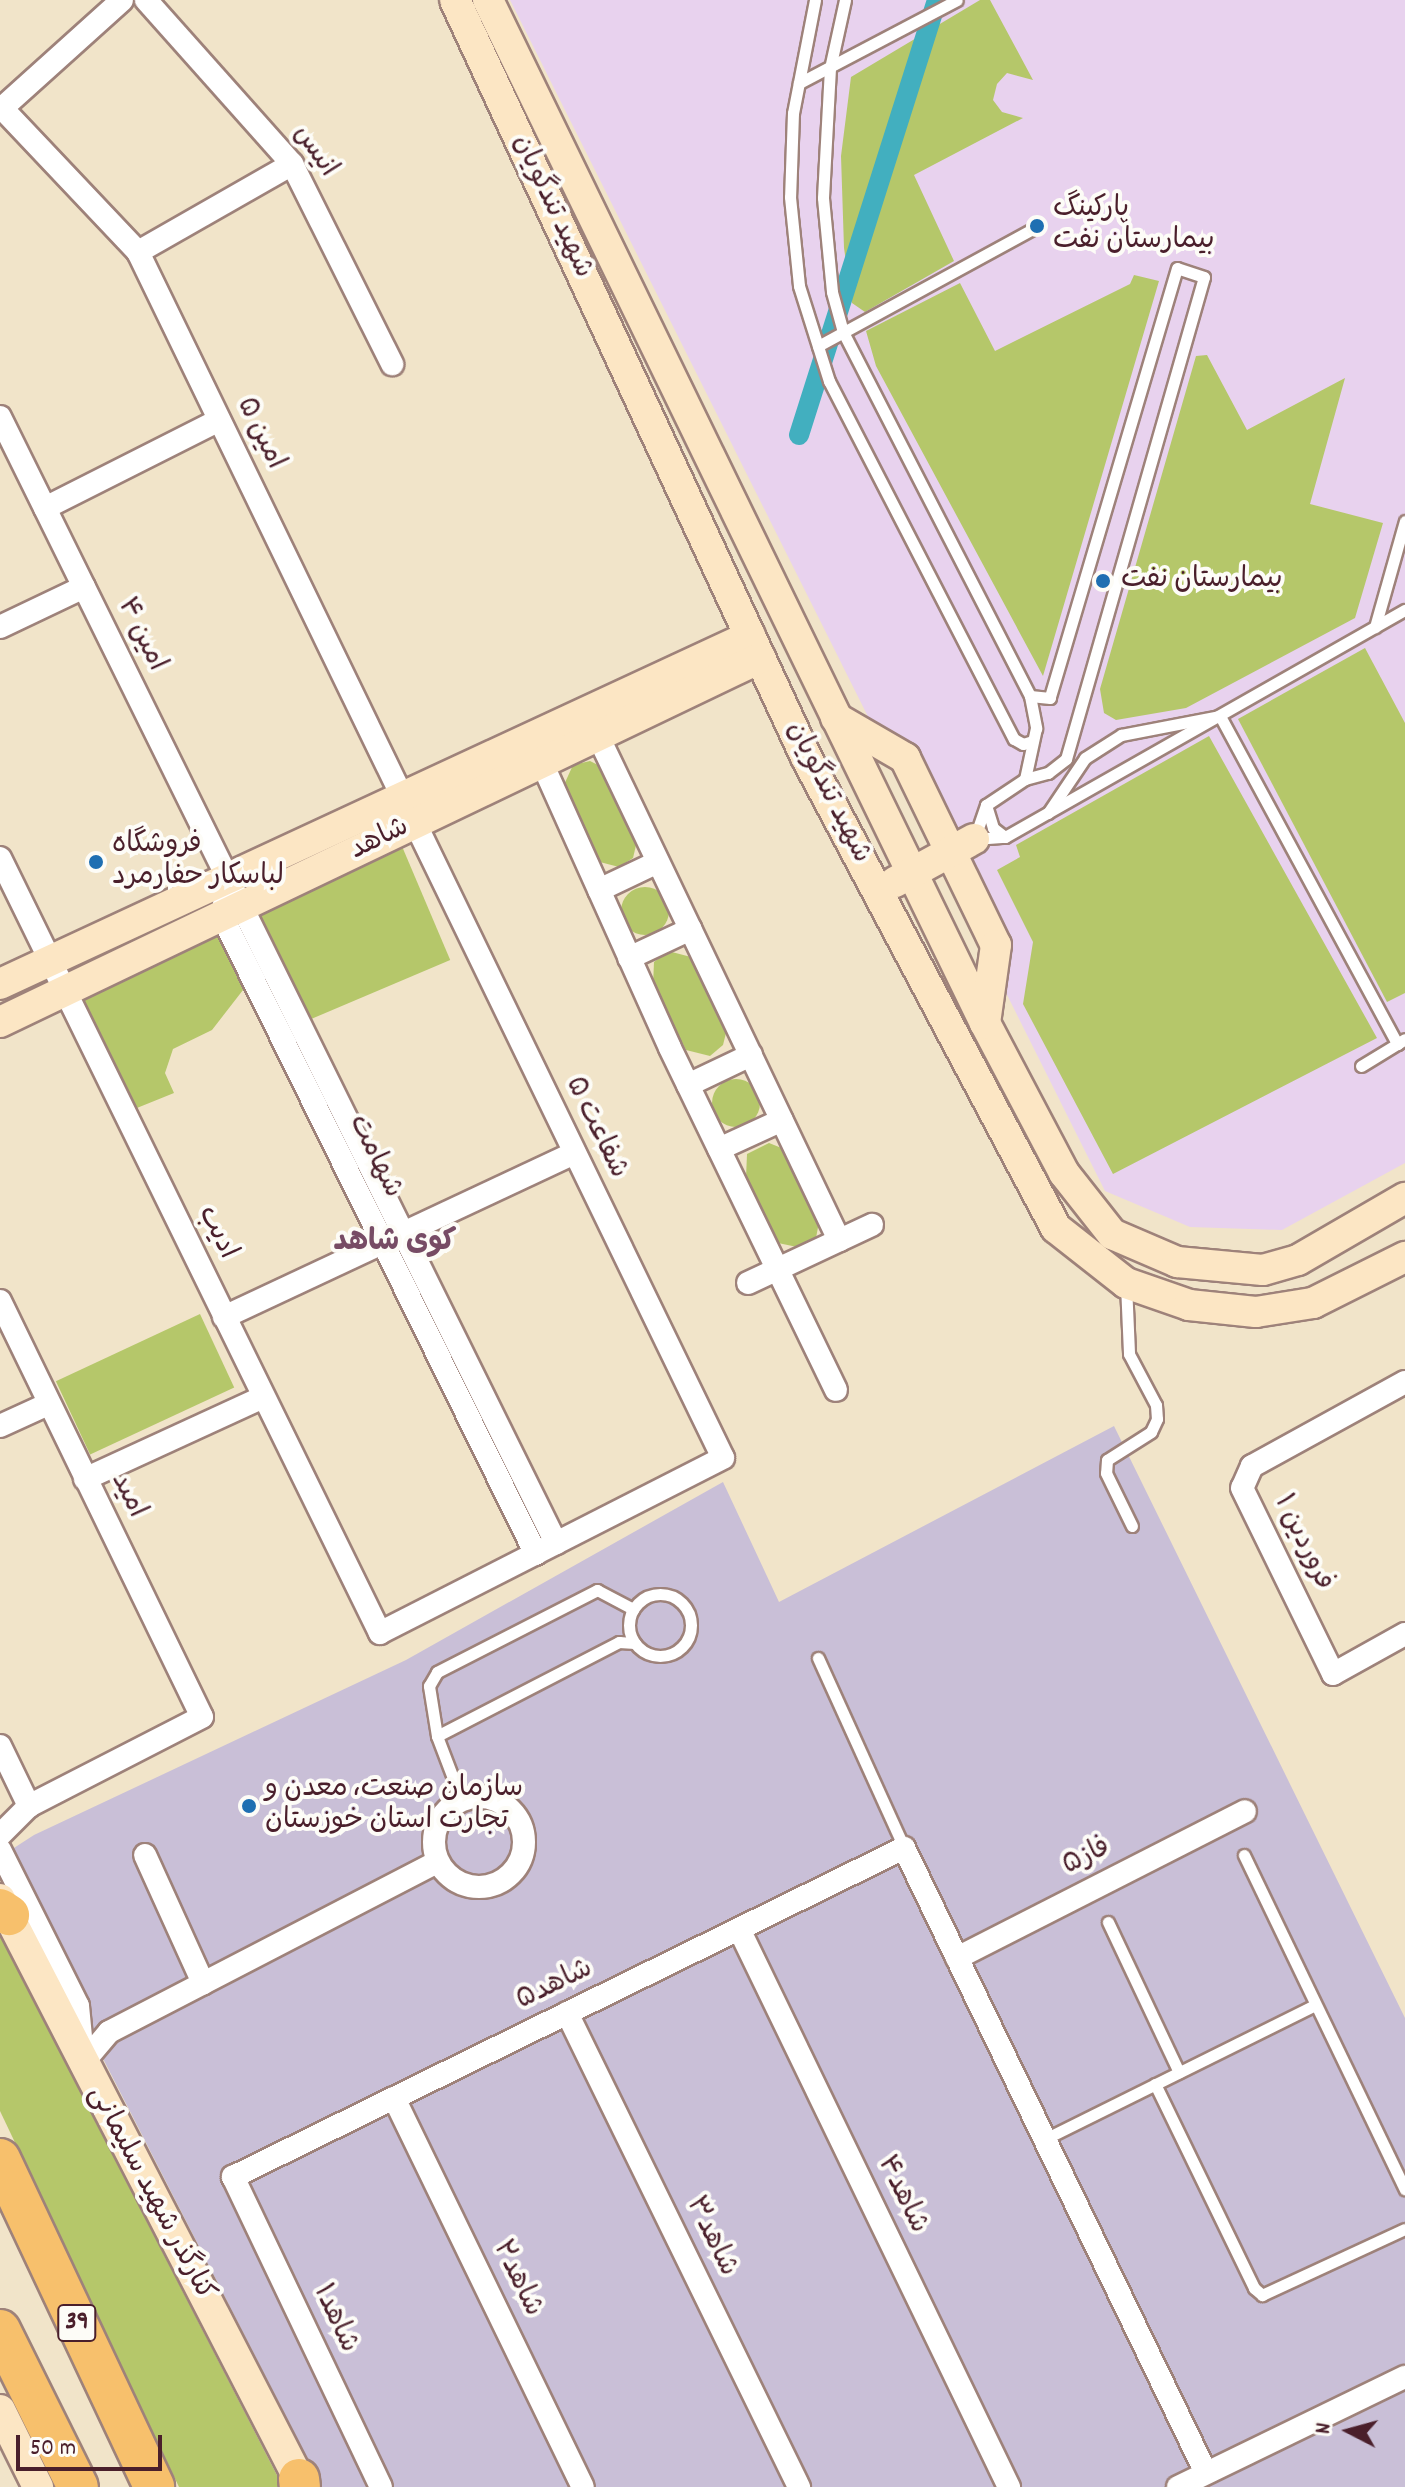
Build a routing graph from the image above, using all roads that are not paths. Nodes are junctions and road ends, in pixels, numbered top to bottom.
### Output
1 (122, 0) edge
2 (146, 0) edge
3 (455, 0) edge
4 (488, 0) edge
5 (815, 0) edge
6 (845, 0) edge
7 (957, 0) edge
8 (830, 68) junction
9 (799, 83) junction
10 (1, 108) edge
11 (292, 164) junction
12 (1034, 228) dead end
13 (138, 252) junction
14 (843, 332) junction
15 (818, 346) junction
16 (392, 364) dead end
17 (0, 417) edge
18 (219, 420) junction
19 (45, 508) junction
20 (1405, 521) edge
21 (84, 587) junction
22 (1405, 610) edge
23 (0, 627) edge
24 (1375, 627) junction
25 (755, 647) junction
26 (1030, 696) junction
27 (1220, 716) junction
28 (836, 718) junction
29 (598, 736) junction
30 (1033, 741) junction
31 (542, 763) junction
32 (1025, 779) junction
33 (986, 805) junction
34 (407, 812) junction
35 (1047, 814) junction
36 (1005, 837) junction
37 (963, 846) junction
38 (0, 858) edge
39 (658, 862) junction
40 (912, 873) junction
41 (227, 879) junction
42 (599, 890) junction
43 (877, 891) junction
44 (233, 910) junction
45 (691, 929) junction
46 (629, 958) junction
47 (50, 961) junction
48 (0, 984) edge
49 (63, 992) junction
50 (0, 1022) edge
51 (985, 1023) junction
52 (1401, 1041) edge
53 (751, 1055) junction
54 (1361, 1066) dead end
55 (688, 1085) junction
56 (782, 1120) junction
57 (719, 1149) junction
58 (574, 1153) junction
59 (1064, 1173) junction
60 (1036, 1191) junction
61 (1405, 1198) edge
62 (872, 1225) dead end
63 (404, 1232) junction
64 (839, 1240) junction
65 (383, 1243) junction
66 (1405, 1257) edge
67 (1298, 1260) junction
68 (778, 1270) junction
69 (748, 1283) dead end
70 (1126, 1283) junction
71 (0, 1301) edge
72 (1313, 1303) junction
73 (224, 1317) junction
74 (1405, 1382) edge
75 (836, 1390) dead end
76 (263, 1397) junction
77 (48, 1404) junction
78 (0, 1426) edge
79 (85, 1479) junction
80 (1132, 1526) dead end
81 (556, 1543) junction
82 (536, 1554) junction
83 (633, 1609) junction
84 (1405, 1634) edge
85 (635, 1643) junction
86 (818, 1658) dead end
87 (437, 1736) junction
88 (0, 1746) edge
89 (461, 1799) junction
90 (29, 1806) junction
91 (1245, 1811) dead end
92 (0, 1835) edge
93 (904, 1848) junction
94 (0, 1850) edge
95 (145, 1855) dead end
96 (1244, 1855) dead end
97 (437, 1862) junction
98 (3, 1908) edge
99 (1108, 1922) dead end
100 (739, 1929) junction
101 (957, 1958) junction
102 (203, 1983) junction
103 (1315, 2005) junction
104 (567, 2013) junction
105 (82, 2064) junction
106 (1179, 2072) junction
107 (1155, 2084) junction
108 (394, 2098) junction
109 (1045, 2139) junction
110 (0, 2159) edge
111 (233, 2177) joint
112 (1405, 2189) edge
113 (1405, 2229) edge
114 (0, 2330) edge
115 (1405, 2377) edge
116 (0, 2410) edge
117 (1195, 2482) edge
118 (301, 2484) edge
119 (38, 2487) edge
120 (78, 2487) edge
121 (154, 2487) edge
122 (381, 2487) edge
123 (583, 2487) edge
124 (799, 2487) edge
125 (1009, 2487) edge

1 - 10 street
2 - 11 street, انیس
3 - 25 main road, شهید تندگویان
4 - 28 main road, شهید تندگویان
5 - 9 lane
6 - 8 lane
7 - 8 lane
8 - 9 lane
8 - 14 lane
9 - 15 lane
10 - 13 street, امین ۵
11 - 13 street
11 - 16 street, انیس
12 - 14 lane
13 - 18 street, امین ۵
14 - 15 lane
14 - 26 lane
15 - 30 lane
17 - 19 street, امین ۴
18 - 19 street
18 - 34 street, امین ۵
19 - 21 street, امین ۴
20 - 24 lane
21 - 23 street
21 - 41 street, امین ۴
22 - 24 lane
24 - 27 lane
25 - 29 main road, شاهد
25 - 34 main road, شاهد
25 - 43 main road, شهید تندگویان
26 - 30 lane
26 - 32 lane
27 - 35 lane
27 - 35 lane
27 - 52 lane
28 - 37 main road
28 - 40 main road, شهید تندگویان
29 - 31 main road, شاهد
29 - 39 street
30 - 32 lane
31 - 34 main road, شاهد
31 - 42 street
32 - 33 lane
33 - 36 lane
33 - 37 lane
34 - 41 main road, شاهد
34 - 44 main road, شاهد
34 - 58 street, شفاعت ۵
35 - 36 lane
36 - 37 lane
37 - 40 main road
37 - 51 main road
38 - 47 street, ادیب
39 - 42 street
39 - 45 street
40 - 43 main road
40 - 51 main road, شهید تندگویان
41 - 44 street
41 - 47 main road, شاهد
42 - 46 street
43 - 60 main road, شهید تندگویان
44 - 49 main road, شاهد
44 - 63 street, شهامت
44 - 65 street, شهامت
45 - 46 street
45 - 53 street
46 - 55 street
47 - 48 main road, شاهد
47 - 49 street, ادیب
49 - 50 main road, شاهد
49 - 73 street, ادیب
51 - 59 main road, شهید تندگویان
52 - 54 lane
53 - 55 street
53 - 56 street
55 - 57 street
56 - 57 street
56 - 64 street
57 - 68 street
58 - 63 street
58 - 81 street, شفاعت ۵
59 - 60 main road
59 - 67 main road, شهید تندگویان
60 - 70 main road, شهید تندگویان
61 - 67 main road, شهید تندگویان
62 - 64 street
63 - 65 street
63 - 81 street, شهامت
64 - 68 street
65 - 73 street
65 - 82 street, شهامت
66 - 72 main road, شهید تندگویان
67 - 72 main road
68 - 69 street
68 - 75 street
70 - 72 main road, شهید تندگویان
70 - 80 lane
71 - 77 street, امید
73 - 76 street, ادیب
74 - 84 street, فروردین ۱
76 - 79 street
76 - 82 street, ادیب
77 - 78 street
77 - 79 street, امید
79 - 90 street, امید
81 - 82 street
83 - 85 lane
83 - 85 lane
83 - 87 lane
85 - 87 lane
86 - 93 lane
87 - 89 lane
88 - 90 street
89 - 97 street
89 - 97 street
90 - 92 street
91 - 101 street, فاز۵
93 - 100 street, شاهد۵
93 - 101 street
94 - 105 street
95 - 102 street
96 - 103 lane
97 - 102 street
98 - 105 main road, کنارگذر شهید سلیمانی
99 - 106 lane
100 - 104 street, شاهد۵
100 - 125 street, شاهد۴
101 - 109 street
102 - 105 street
103 - 106 lane
103 - 112 lane
104 - 108 street, شاهد۵
104 - 124 street, شاهد۳
105 - 118 main road, کنارگذر شهید سلیمانی
106 - 107 lane
107 - 109 lane
107 - 113 lane
108 - 111 street, شاهد۵
108 - 123 street, شاهد۲
109 - 117 street
110 - 121 highway, 39
111 - 122 street, شاهد۱
114 - 120 highway
115 - 117 street
116 - 119 main road

